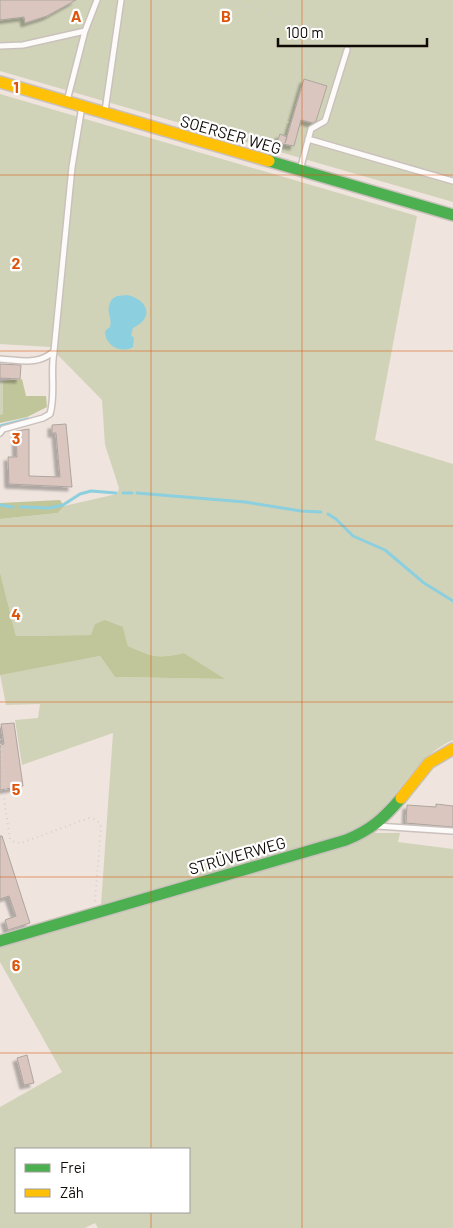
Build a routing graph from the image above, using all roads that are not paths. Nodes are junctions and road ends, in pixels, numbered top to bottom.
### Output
1 (97, 0) edge
2 (121, 0) edge
3 (85, 32) junction
4 (0, 46) edge
5 (347, 50) dead end
6 (0, 82) edge
7 (66, 102) junction
8 (82, 106) junction
9 (105, 113) junction
10 (308, 139) junction
11 (299, 170) junction
12 (453, 181) edge
13 (453, 215) edge
14 (54, 351) junction
15 (0, 359) edge
16 (0, 433) edge
17 (453, 749) edge
18 (374, 826) junction
19 (452, 830) dead end
20 (0, 941) edge

1 - 3 lane
2 - 9 lane
3 - 4 lane
3 - 7 lane
5 - 10 lane
6 - 7 street, SOERSER WEG
7 - 8 street, SOERSER WEG
8 - 9 street, SOERSER WEG
8 - 14 lane
9 - 11 street, SOERSER WEG
10 - 11 lane
10 - 12 lane
11 - 13 street, SOERSER WEG
14 - 15 lane
14 - 16 lane
17 - 18 street, STRÜVERWEG
18 - 19 lane
18 - 20 street, STRÜVERWEG

